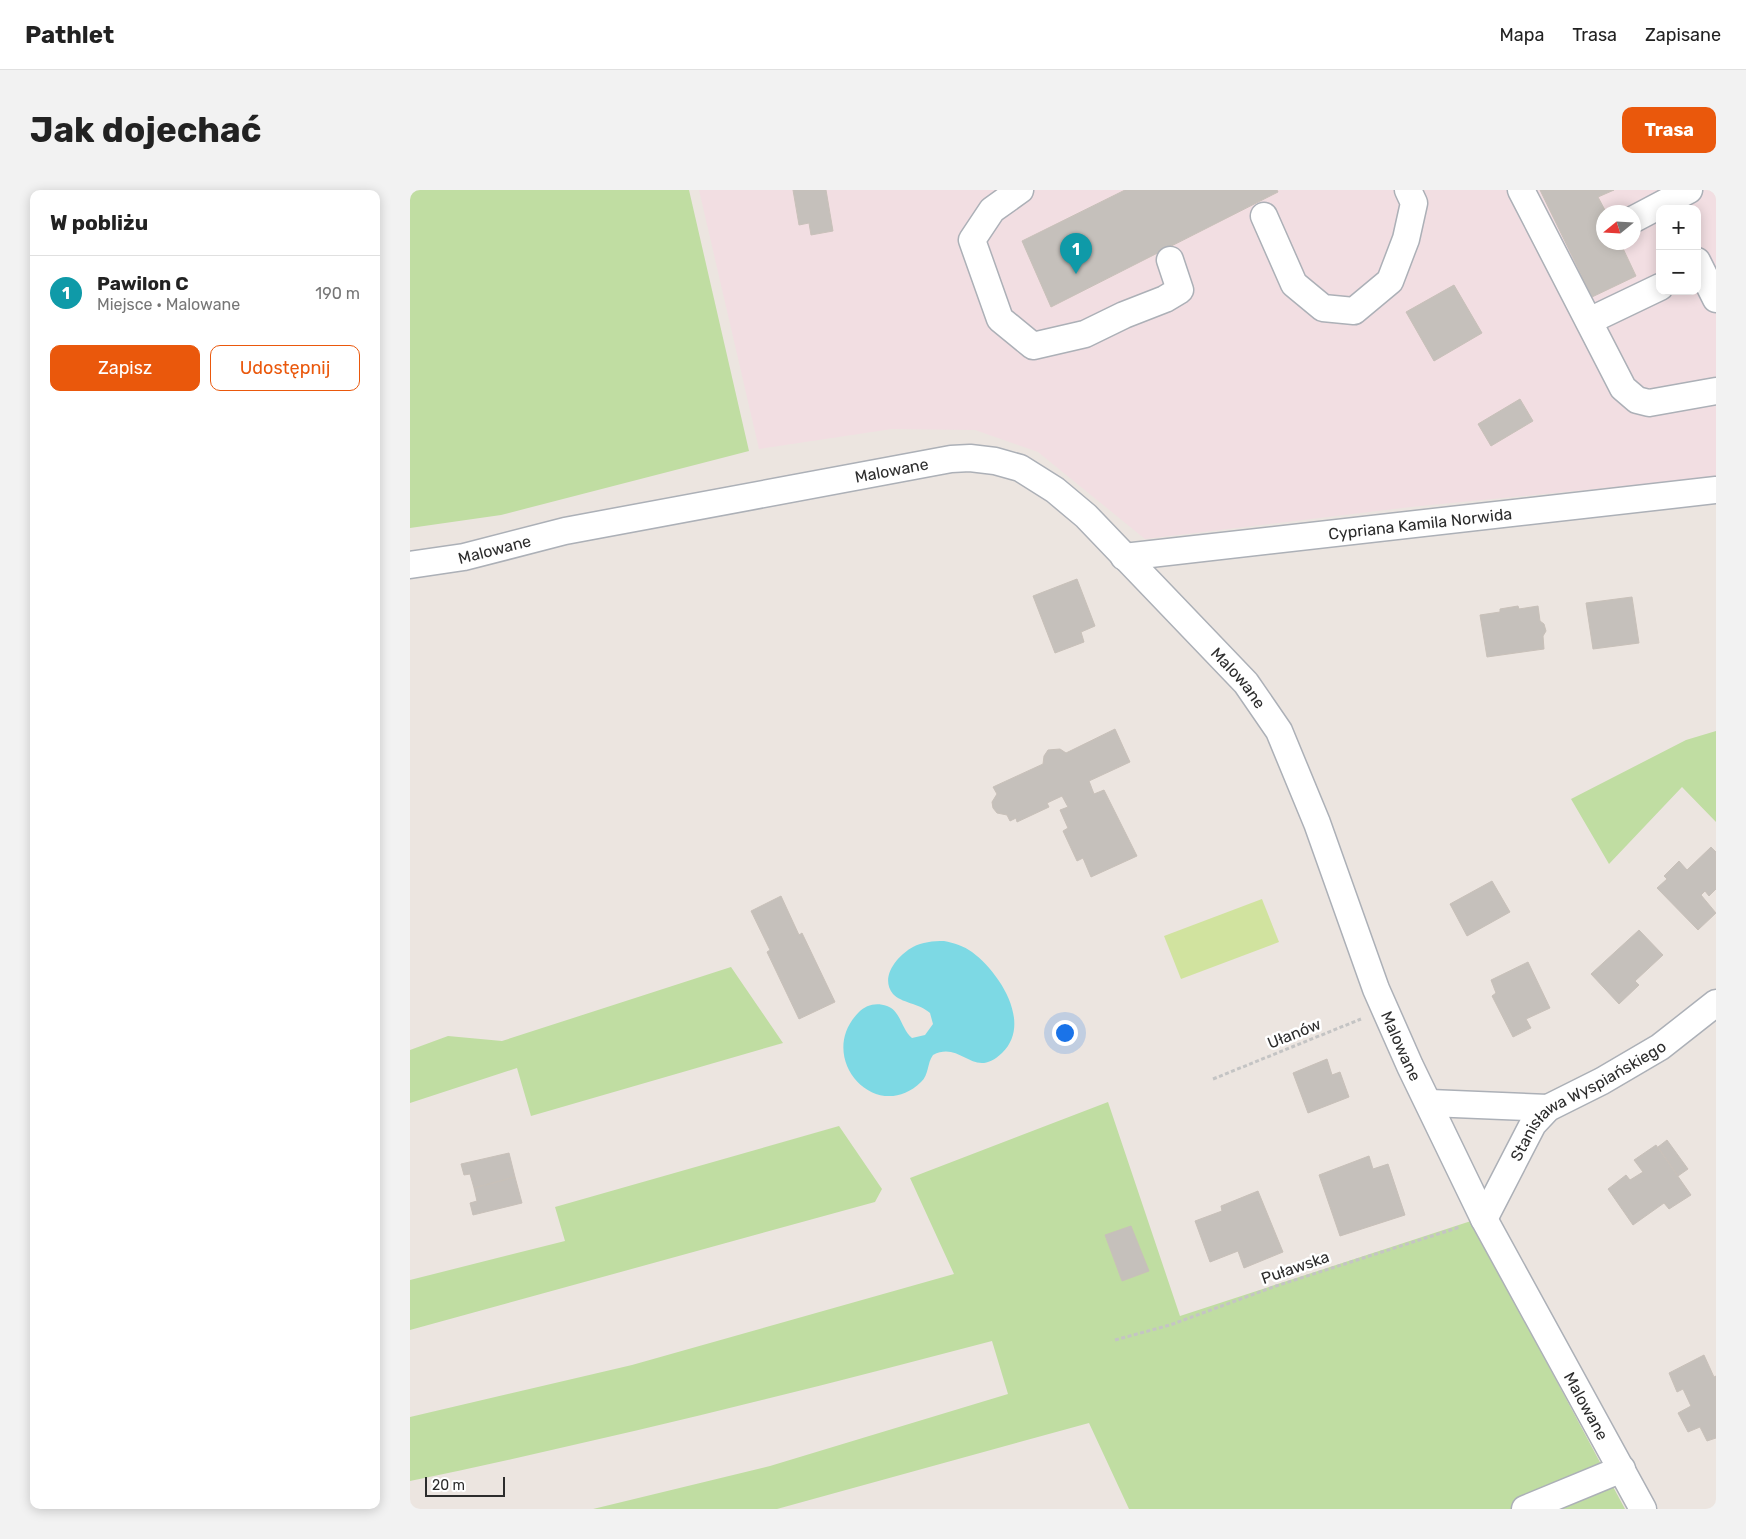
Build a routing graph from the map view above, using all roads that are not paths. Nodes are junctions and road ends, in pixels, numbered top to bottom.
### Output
1 (1020, 190) edge
2 (1408, 190) edge
3 (1520, 190) edge
4 (1676, 200) edge
5 (1264, 216) dead end
6 (1641, 216) edge
7 (1170, 260) dead end
8 (1701, 271) edge
9 (1656, 288) edge
10 (1716, 299) edge
11 (1589, 321) junction
12 (1716, 391) edge
13 (1716, 490) edge
14 (1124, 557) junction
15 (410, 565) edge
16 (1716, 1003) edge
17 (1430, 1104) junction
18 (1548, 1108) junction
19 (1484, 1219) junction
20 (1622, 1470) junction
21 (1525, 1509) edge
22 (1643, 1509) edge

1 - 7 street
2 - 5 street
3 - 11 street
4 - 6 street
8 - 10 street
9 - 11 street
11 - 12 street
13 - 14 street, Cypriana Kamila Norwida
14 - 15 street, Malowane
14 - 17 street, Malowane
16 - 18 street, Stanisława Wyspiańskiego
17 - 18 street
17 - 19 street, Malowane
18 - 19 street, Stanisława Wyspiańskiego
19 - 20 street, Malowane
20 - 21 street
20 - 22 street, Malowane

